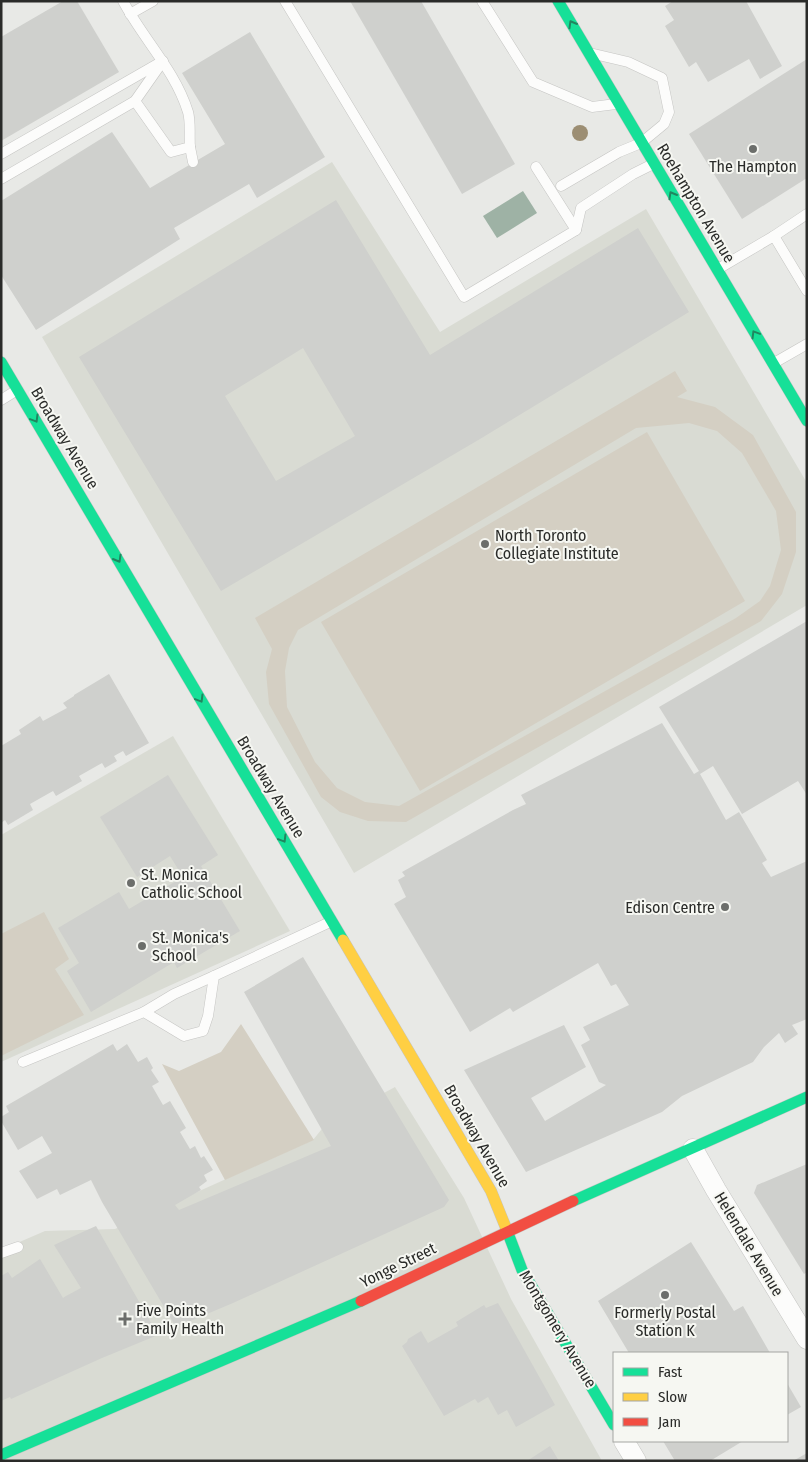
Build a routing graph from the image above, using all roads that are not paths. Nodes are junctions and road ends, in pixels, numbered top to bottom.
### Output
1 (123, 1) edge
2 (153, 1) edge
3 (285, 1) edge
4 (482, 1) edge
5 (558, 1) edge
6 (130, 14) junction
7 (588, 52) junction
8 (163, 61) junction
9 (135, 102) junction
10 (618, 104) junction
11 (642, 143) junction
12 (190, 147) junction
13 (1, 154) edge
14 (193, 162) dead end
15 (654, 163) junction
16 (536, 168) dead end
17 (1, 179) edge
18 (561, 186) dead end
19 (807, 214) edge
20 (576, 230) junction
21 (774, 236) junction
22 (716, 270) junction
23 (807, 290) edge
24 (807, 344) edge
25 (1, 362) edge
26 (773, 364) junction
27 (17, 390) junction
28 (1, 400) edge
29 (807, 421) edge
30 (332, 921) junction
31 (214, 976) junction
32 (144, 1012) junction
33 (23, 1062) dead end
34 (807, 1097) edge
35 (693, 1149) junction
36 (506, 1231) junction
37 (18, 1247) dead end
38 (1, 1254) edge
39 (807, 1339) edge
40 (613, 1423) edge
41 (625, 1442) edge
42 (1, 1455) edge
43 (636, 1461) edge

1 - 6 lane
2 - 6 lane
3 - 20 lane
4 - 10 lane
7 -> 5 street, Roehampton Avenue
6 - 8 lane
7 - 10 street, Roehampton Avenue
7 - 11 lane
8 - 9 lane
8 - 12 lane
8 - 13 lane
9 - 12 lane
9 - 17 lane
10 - 11 street, Roehampton Avenue
11 - 15 street, Roehampton Avenue
11 - 18 lane
12 - 14 lane
15 - 20 lane
22 -> 15 street, Roehampton Avenue
16 - 20 lane
19 - 21 lane
21 - 22 lane
21 - 23 lane
26 -> 22 street, Roehampton Avenue
24 - 26 lane
25 - 27 street, Broadway Avenue
26 - 29 street, Roehampton Avenue
27 - 28 lane
27 -> 30 street, Broadway Avenue
30 - 31 lane
30 - 36 street, Broadway Avenue
31 - 32 lane
31 - 32 lane
32 - 33 lane
34 - 35 street, Yonge Street
35 - 36 street, Yonge Street
35 - 39 street, Helendale Avenue
36 - 40 street, Montgomery Avenue
36 - 42 street, Yonge Street
37 - 38 lane
41 - 43 street

